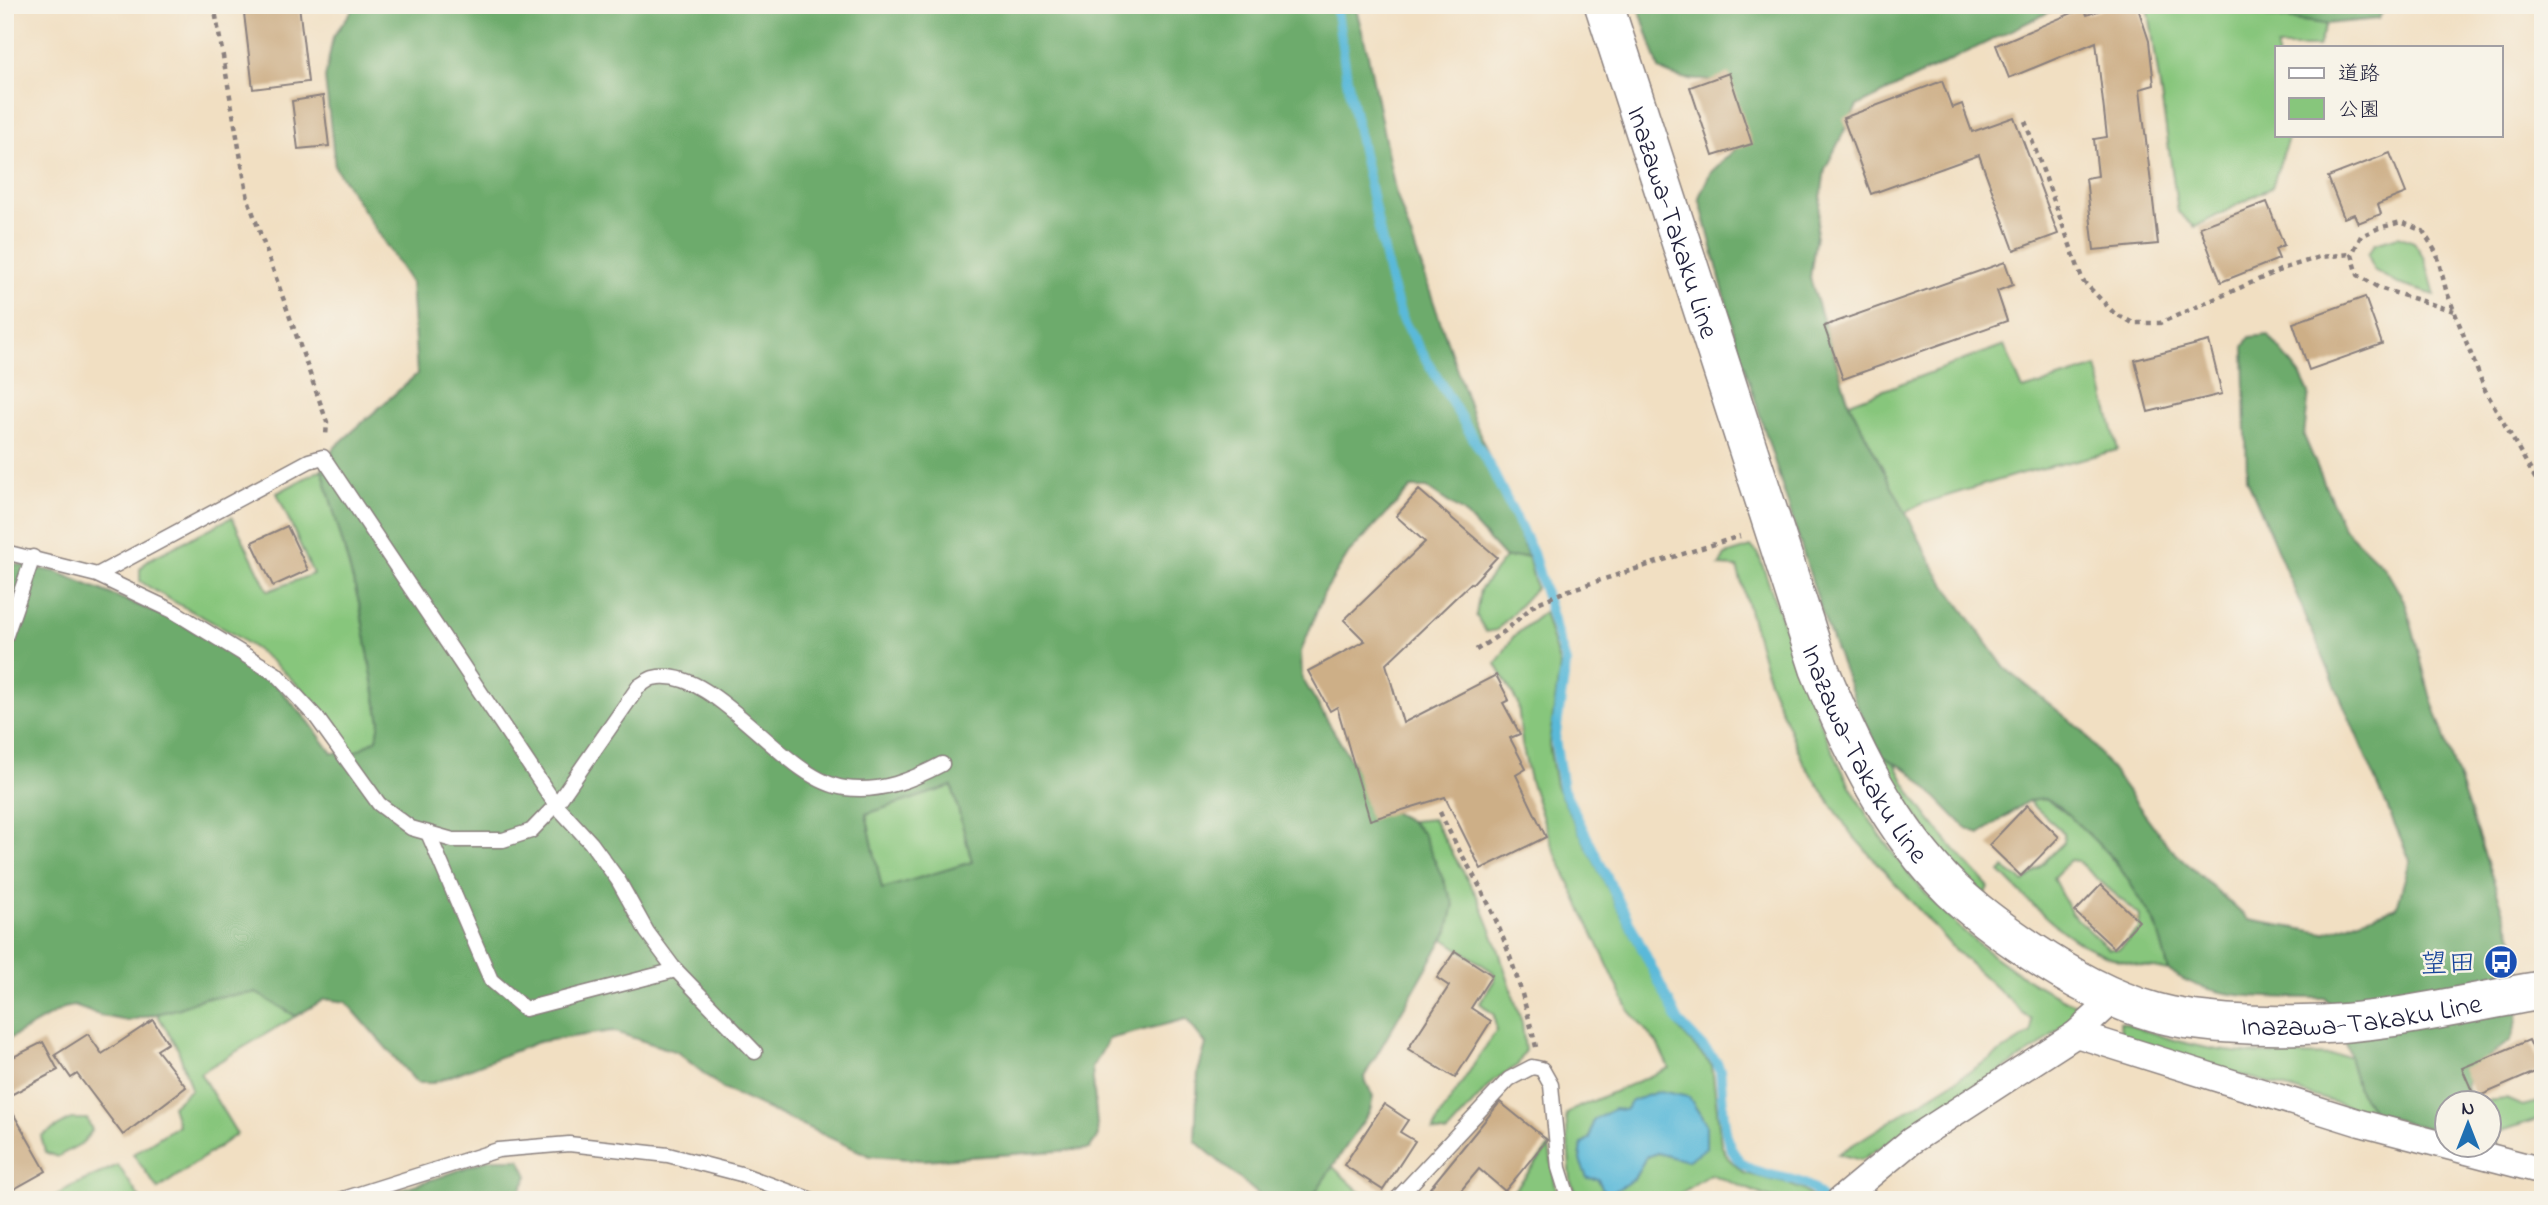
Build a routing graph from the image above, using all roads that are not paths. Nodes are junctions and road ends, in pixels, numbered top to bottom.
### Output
1 (1604, 5) edge
2 (5, 552) edge
3 (33, 557) junction
4 (97, 575) junction
5 (5, 638) edge
6 (942, 764) dead end
7 (556, 805) junction
8 (428, 833) junction
9 (676, 970) junction
10 (2543, 990) edge
11 (2114, 999) junction
12 (2076, 1034) junction
13 (755, 1052) dead end
14 (2543, 1171) edge
15 (340, 1200) edge
16 (812, 1200) edge
17 (1396, 1200) edge
18 (1569, 1200) edge
19 (1840, 1200) edge

1 - 11 main road, Inazawa-Takaku Line
2 - 3 lane
3 - 4 lane
3 - 5 lane
4 - 7 lane
4 - 8 lane
6 - 7 lane
7 - 8 lane
7 - 9 lane
8 - 9 lane
9 - 13 lane
10 - 11 main road, Inazawa-Takaku Line
11 - 12 street
12 - 14 street
12 - 19 street
15 - 16 lane
17 - 18 lane

